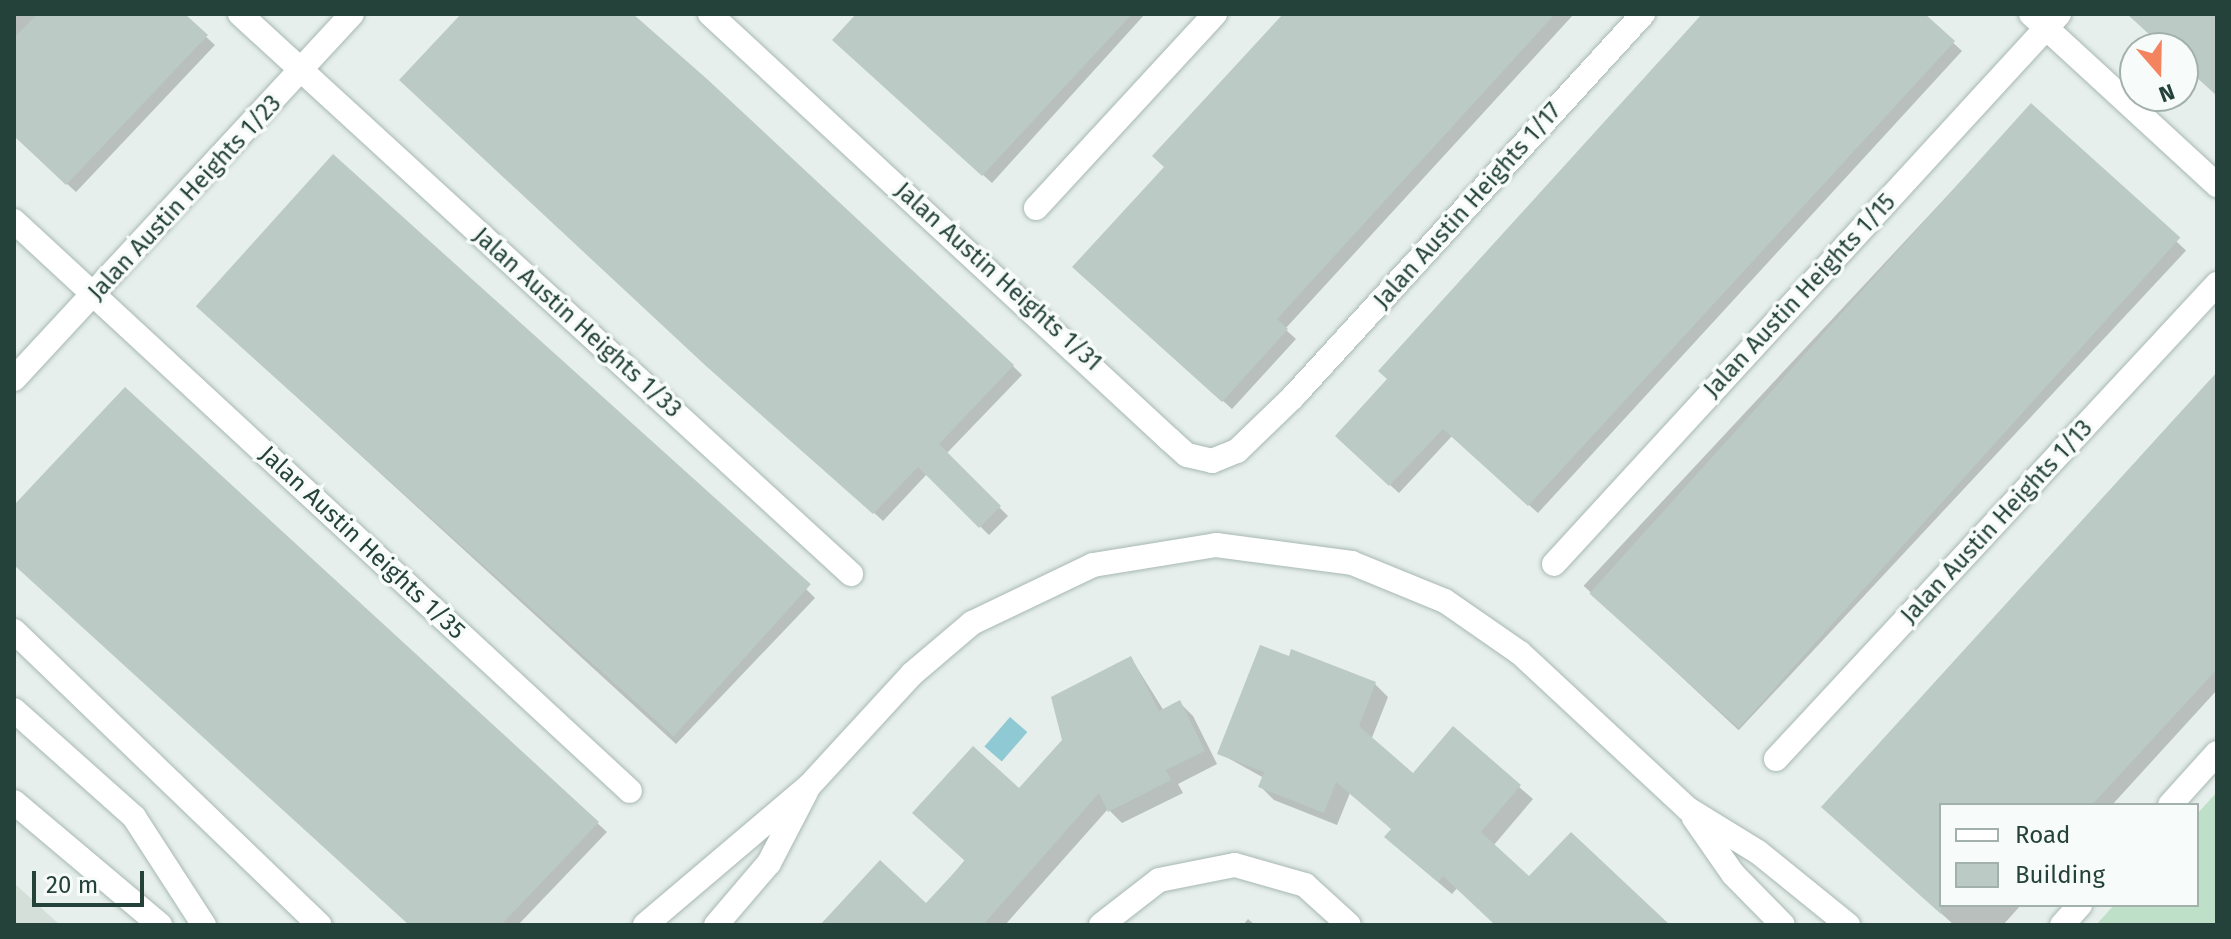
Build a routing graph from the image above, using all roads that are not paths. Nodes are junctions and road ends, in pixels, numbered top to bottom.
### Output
1 (240, 14) edge
2 (352, 14) edge
3 (710, 14) edge
4 (1215, 14) edge
5 (1643, 14) edge
6 (2046, 19) edge
7 (303, 72) junction
8 (2217, 185) edge
9 (1036, 208) dead end
10 (14, 221) edge
11 (2217, 284) edge
12 (94, 294) junction
13 (14, 379) edge
14 (1293, 397) joint
15 (1554, 564) dead end
16 (851, 574) dead end
17 (14, 631) edge
18 (14, 710) edge
19 (2217, 753) edge
20 (1776, 759) dead end
21 (809, 786) junction
22 (630, 791) dead end
23 (14, 802) edge
24 (2172, 803) edge
25 (1688, 809) junction
26 (2078, 907) edge
27 (1846, 924) edge
28 (160, 925) edge
29 (204, 925) edge
30 (320, 925) edge
31 (645, 925) edge
32 (716, 925) edge
33 (1101, 925) edge
34 (1349, 925) edge
35 (1783, 925) edge
36 (2062, 925) edge

1 - 7 street, Jalan Austin Heights 1/33
2 - 7 street, Jalan Austin Heights 1/23
3 - 14 street, Jalan Austin Heights 1/31
4 - 9 street
5 - 14 street, Jalan Austin Heights 1/17
6 - 8 street
6 - 15 street, Jalan Austin Heights 1/15
7 - 12 street, Jalan Austin Heights 1/23
7 - 16 street, Jalan Austin Heights 1/33
10 - 12 street, Jalan Austin Heights 1/35
11 - 20 street, Jalan Austin Heights 1/13
12 - 13 street, Jalan Austin Heights 1/23
12 - 22 street, Jalan Austin Heights 1/35
17 - 30 street
18 - 29 street
19 - 24 street
21 - 25 street
21 - 31 street
21 - 32 street
23 - 28 street
25 - 27 street
25 - 35 street
26 - 36 street
33 - 34 street

